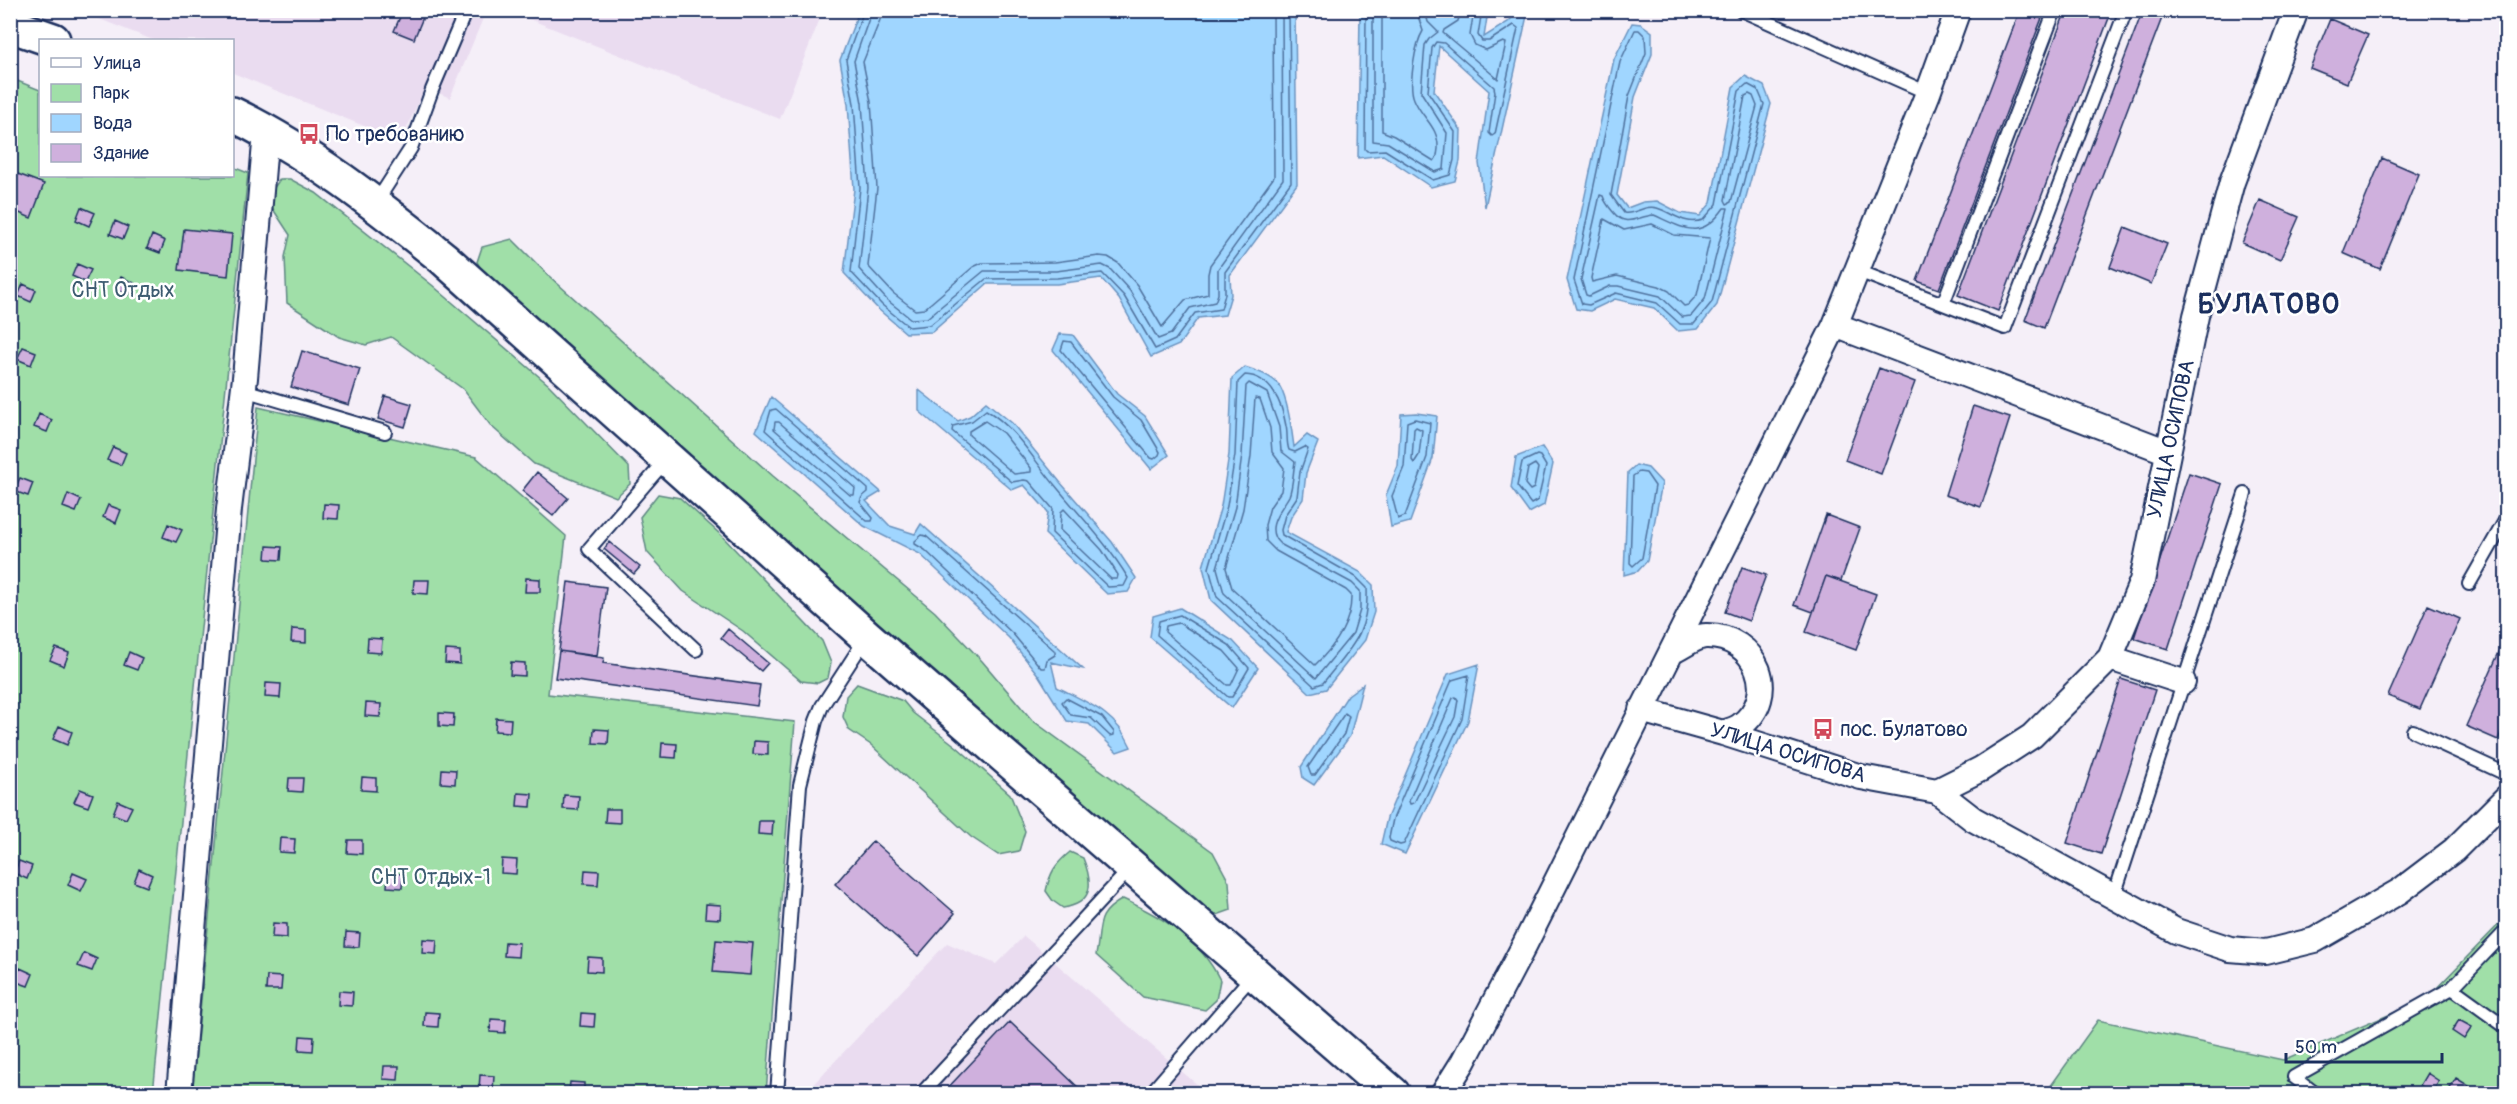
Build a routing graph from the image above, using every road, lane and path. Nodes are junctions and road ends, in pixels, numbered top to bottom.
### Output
1 (466, 10) edge
2 (1741, 10) edge
3 (1958, 10) edge
4 (2055, 10) edge
5 (2126, 10) edge
6 (2296, 10) edge
7 (10, 25) edge
8 (49, 39) edge
9 (1928, 93) junction
10 (234, 115) edge
11 (266, 132) junction
12 (375, 204) junction
13 (1858, 271) junction
14 (1943, 304) junction
15 (1835, 325) junction
16 (244, 390) junction
17 (385, 432) dead end
18 (2168, 452) junction
19 (668, 458) junction
20 (2245, 494) dead end
21 (2506, 519) edge
22 (2469, 584) dead end
23 (867, 637) junction
24 (696, 650) dead end
25 (1673, 651) junction
26 (2110, 658) junction
27 (2184, 682) junction
28 (1641, 711) junction
29 (2413, 730) dead end
30 (1723, 733) junction
31 (2506, 774) edge
32 (1937, 791) junction
33 (2506, 798) edge
34 (1132, 868) junction
35 (2114, 896) junction
36 (2506, 931) edge
37 (1254, 974) junction
38 (2452, 988) junction
39 (2506, 1027) edge
40 (179, 1094) edge
41 (777, 1094) edge
42 (921, 1094) edge
43 (1150, 1094) edge
44 (1392, 1094) edge
45 (1443, 1094) edge
46 (2316, 1094) edge

1 - 12 lane
2 - 9 lane
3 - 9 street
4 - 14 lane
5 - 14 lane
6 - 18 street, УЛИЦА ОСИПОВА
7 - 8 main road
9 - 13 street
10 - 11 main road
11 - 12 main road
11 - 16 street
12 - 19 main road
13 - 14 lane
13 - 15 street
15 - 18 street
15 - 25 street
16 - 17 lane
16 - 40 street
18 - 26 street, УЛИЦА ОСИПОВА
19 - 23 main road
19 - 24 lane
20 - 27 lane
21 - 22 lane
23 - 34 main road
23 - 41 lane
25 - 28 street
25 - 30 street
26 - 27 street
26 - 32 street, УЛИЦА ОСИПОВА
27 - 35 lane
28 - 30 street, УЛИЦА ОСИПОВА
28 - 45 street
29 - 31 lane
30 - 32 street, УЛИЦА ОСИПОВА
32 - 35 street, УЛИЦА ОСИПОВА
33 - 35 street, УЛИЦА ОСИПОВА
34 - 37 main road
34 - 42 lane
36 - 38 lane
37 - 43 lane
37 - 44 main road
38 - 39 lane
38 - 46 lane

